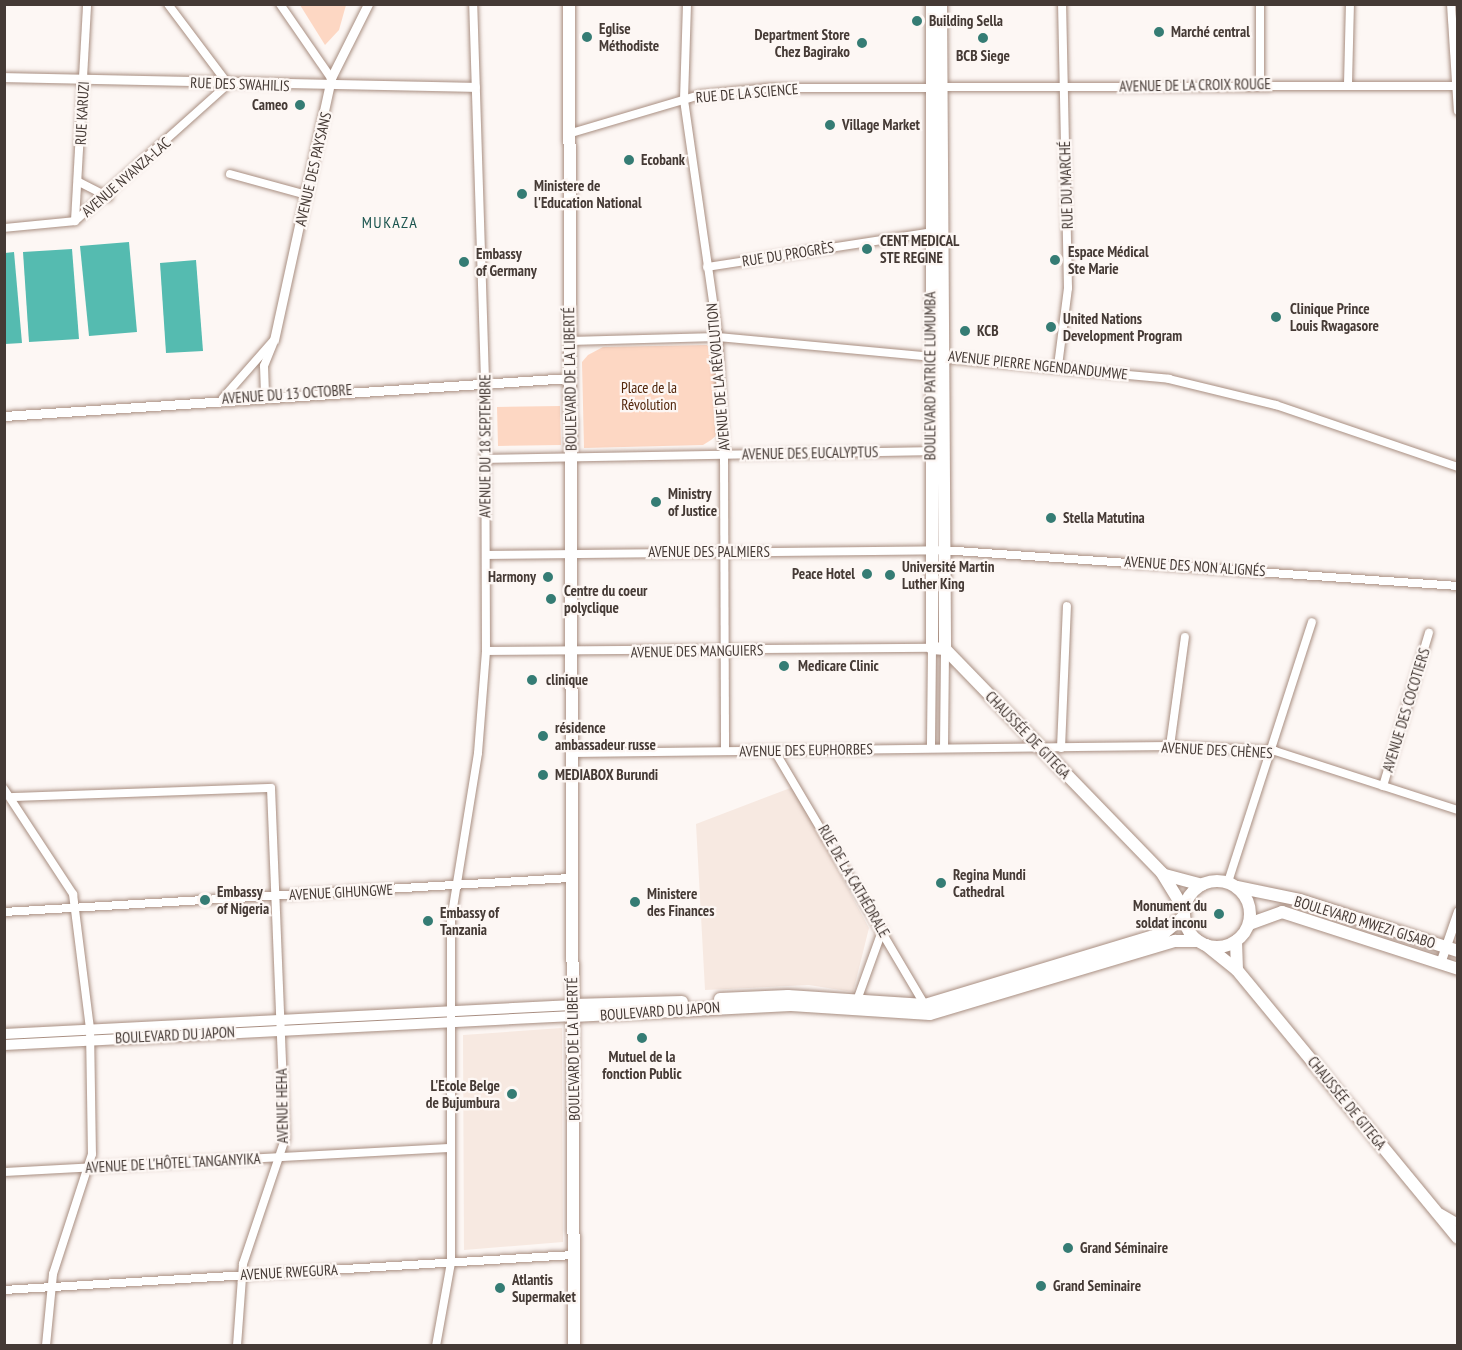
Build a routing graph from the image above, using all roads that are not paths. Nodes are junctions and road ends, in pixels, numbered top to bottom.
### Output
1 (87, 4) edge
2 (168, 4) edge
3 (280, 4) edge
4 (368, 4) edge
5 (473, 4) edge
6 (569, 4) edge
7 (687, 4) edge
8 (932, 4) edge
9 (940, 4) edge
10 (1062, 4) edge
11 (1260, 4) edge
12 (1350, 4) edge
13 (1451, 4) edge
14 (4, 77) edge
15 (84, 77) junction
16 (332, 83) junction
17 (228, 84) junction
18 (1260, 84) junction
19 (1348, 84) junction
20 (1456, 86) edge
21 (475, 87) junction
22 (1063, 88) junction
23 (937, 89) junction
24 (684, 100) junction
25 (1458, 111) edge
26 (568, 135) junction
27 (230, 174) dead end
28 (79, 182) junction
29 (308, 195) junction
30 (108, 197) junction
31 (75, 221) junction
32 (4, 228) edge
33 (935, 231) junction
34 (707, 267) junction
35 (718, 337) junction
36 (274, 340) junction
37 (569, 341) junction
38 (936, 355) junction
39 (1058, 366) junction
40 (570, 378) junction
41 (485, 380) junction
42 (266, 394) junction
43 (223, 398) junction
44 (4, 416) edge
45 (936, 451) junction
46 (571, 455) junction
47 (724, 455) junction
48 (484, 459) junction
49 (1458, 467) edge
50 (937, 550) junction
51 (725, 552) junction
52 (573, 553) junction
53 (487, 555) junction
54 (1458, 586) edge
55 (1067, 606) dead end
56 (1312, 622) dead end
57 (1429, 633) dead end
58 (1185, 637) dead end
59 (932, 648) junction
60 (945, 649) junction
61 (486, 651) junction
62 (725, 651) junction
63 (571, 653) junction
64 (1170, 746) junction
65 (931, 748) junction
66 (944, 748) junction
67 (1041, 748) junction
68 (1061, 748) junction
69 (774, 750) junction
70 (725, 751) junction
71 (1275, 751) junction
72 (571, 753) junction
73 (1383, 786) junction
74 (4, 789) edge
75 (11, 798) junction
76 (1458, 810) edge
77 (1162, 873) junction
78 (569, 878) junction
79 (1202, 885) junction
80 (1233, 885) junction
81 (454, 886) junction
82 (276, 896) junction
83 (78, 909) junction
84 (1458, 911) edge
85 (4, 912) edge
86 (1184, 913) junction
87 (1249, 924) junction
88 (882, 931) junction
89 (1236, 941) junction
90 (1202, 943) junction
91 (1451, 949) edge
92 (1440, 963) junction
93 (1073, 968) junction
94 (1458, 969) edge
95 (1237, 970) junction
96 (855, 1006) junction
97 (449, 1010) junction
98 (927, 1010) junction
99 (573, 1011) junction
100 (449, 1023) junction
101 (279, 1025) junction
102 (4, 1034) edge
103 (91, 1034) junction
104 (4, 1045) edge
105 (450, 1148) junction
106 (281, 1158) junction
107 (90, 1167) junction
108 (4, 1172) edge
109 (1431, 1206) junction
110 (1458, 1223) edge
111 (1458, 1238) edge
112 (573, 1255) junction
113 (451, 1263) junction
114 (240, 1275) junction
115 (50, 1287) junction
116 (4, 1290) edge
117 (46, 1346) edge
118 (237, 1346) edge
119 (436, 1346) edge
120 (574, 1346) edge

1 - 15 street, RUE KARUZI
2 - 17 street
3 - 16 street
4 - 16 street, AVENUE DES PAYSANS
5 - 21 street, AVENUE DU 18 SEPTEMBRE
6 - 26 main road, BOULEVARD DE LA LIBERTÉ
7 - 24 street, AVENUE DE LA RÉVOLUTION
8 - 23 main road, BOULEVARD PATRICE LUMUMBA
9 - 23 main road, BOULEVARD PATRICE LUMUMBA
10 - 22 street, RUE DU MARCHÉ
11 - 18 street
12 - 19 street
13 - 20 street
14 - 15 street, RUE DES SWAHILIS
15 - 17 street, RUE DES SWAHILIS
15 - 28 street, RUE KARUZI
16 - 17 street, RUE DES SWAHILIS
16 - 21 street, RUE DES SWAHILIS
16 - 29 street, AVENUE DES PAYSANS
17 - 30 street, AVENUE NYANZA-LAC
18 - 19 street, AVENUE DE LA CROIX ROUGE
18 - 22 street, AVENUE DE LA CROIX ROUGE
19 - 20 street, AVENUE DE LA CROIX ROUGE
20 - 25 street
21 - 41 street, AVENUE DU 18 SEPTEMBRE
22 - 23 street, AVENUE DE LA CROIX ROUGE
22 - 39 street, RUE DU MARCHÉ
23 - 24 street, RUE DE LA SCIENCE
23 - 33 main road, BOULEVARD PATRICE LUMUMBA
24 - 26 street, RUE DE LA SCIENCE
24 - 34 street, AVENUE DE LA RÉVOLUTION
26 - 37 main road, BOULEVARD DE LA LIBERTÉ
27 - 29 street
28 - 30 street
28 - 31 street, RUE KARUZI
29 - 36 street, AVENUE DES PAYSANS
30 - 31 street, AVENUE NYANZA-LAC
31 - 32 street, AVENUE NYANZA-LAC
33 - 34 street, RUE DU PROGRÈS
33 - 38 main road, BOULEVARD PATRICE LUMUMBA
34 - 35 street, AVENUE DE LA RÉVOLUTION
35 - 37 street, AVENUE PIERRE NGENDANDUMWE
35 - 38 street, AVENUE PIERRE NGENDANDUMWE
35 - 47 street, AVENUE DE LA RÉVOLUTION
36 - 42 street, AVENUE DES PAYSANS
36 - 43 street, AVENUE DES PAYSANS
37 - 40 main road, BOULEVARD DE LA LIBERTÉ
38 - 39 street, AVENUE PIERRE NGENDANDUMWE
38 - 45 main road, BOULEVARD PATRICE LUMUMBA
39 - 49 street, AVENUE PIERRE NGENDANDUMWE
40 - 41 street, AVENUE DU 13 OCTOBRE
40 - 46 main road, BOULEVARD DE LA LIBERTÉ
41 - 42 street, AVENUE DU 13 OCTOBRE
41 - 48 street, AVENUE DU 18 SEPTEMBRE
42 - 43 street, AVENUE DU 13 OCTOBRE
43 - 44 street, AVENUE DU 13 OCTOBRE
45 - 47 street, AVENUE DES EUCALYPTUS
45 - 50 main road, BOULEVARD PATRICE LUMUMBA
46 - 47 street, AVENUE DES EUCALYPTUS
46 - 48 street, AVENUE DES EUCALYPTUS
46 - 52 main road, BOULEVARD DE LA LIBERTÉ
47 - 51 street, AVENUE DE LA RÉVOLUTION
48 - 53 street, AVENUE DU 18 SEPTEMBRE
50 - 51 street, AVENUE DES PALMIERS
50 - 54 street, AVENUE DES NON ALIGNÉS
50 - 59 main road, BOULEVARD PATRICE LUMUMBA
50 - 60 main road, BOULEVARD PATRICE LUMUMBA
51 - 52 street, AVENUE DES PALMIERS
51 - 62 street, AVENUE DE LA RÉVOLUTION
52 - 53 street, AVENUE DES PALMIERS
52 - 63 main road, BOULEVARD DE LA LIBERTÉ
53 - 61 street, AVENUE DU 18 SEPTEMBRE
55 - 68 street
56 - 71 street
57 - 73 street, AVENUE DES COCOTIERS
58 - 64 street
59 - 60 main road
59 - 62 street, AVENUE DES MANGUIERS
59 - 65 street, BOULEVARD PATRICE LUMUMBA
60 - 66 street, BOULEVARD PATRICE LUMUMBA
60 - 67 main road, CHAUSSÉE DE GITEGA
61 - 63 street, AVENUE DES MANGUIERS
61 - 81 street, AVENUE DU 18 SEPTEMBRE
62 - 63 street, AVENUE DES MANGUIERS
62 - 70 street, AVENUE DE LA RÉVOLUTION
63 - 72 main road, BOULEVARD DE LA LIBERTÉ
64 - 68 street, AVENUE DES CHÈNES
64 - 71 street, AVENUE DES CHÈNES
65 - 66 street, AVENUE DES EUPHORBES
65 - 69 street, AVENUE DES EUPHORBES
66 - 67 street, AVENUE DES EUPHORBES
67 - 68 street, AVENUE DES CHÈNES
67 - 77 main road, CHAUSSÉE DE GITEGA
69 - 70 street, AVENUE DES EUPHORBES
69 - 88 street, RUE DE LA CATHÉDRALE
70 - 72 street, AVENUE DES EUPHORBES
71 - 73 street, AVENUE DES CHÈNES
71 - 80 street
72 - 78 main road, BOULEVARD DE LA LIBERTÉ
73 - 76 street, AVENUE DES CHÈNES
74 - 75 street
75 - 82 street, AVENUE HEHA
75 - 83 street
77 - 79 main road, CHAUSSÉE DE GITEGA
77 - 86 main road, CHAUSSÉE DE GITEGA
78 - 81 street, AVENUE GIHUNGWE
78 - 99 main road, BOULEVARD DE LA LIBERTÉ
79 - 80 main road
79 - 86 main road
80 - 87 main road
80 - 91 main road, BOULEVARD MWEZI GISABO
81 - 82 street, AVENUE GIHUNGWE
81 - 97 street, AVENUE DU 18 SEPTEMBRE
82 - 83 street, AVENUE GIHUNGWE
82 - 101 street, AVENUE HEHA
83 - 85 street, AVENUE GIHUNGWE
83 - 103 street
84 - 91 street
86 - 90 main road
86 - 93 main road, BOULEVARD DU JAPON
87 - 89 main road
87 - 92 main road, BOULEVARD MWEZI GISABO
88 - 96 street
88 - 98 street, RUE DE LA CATHÉDRALE
89 - 90 main road
89 - 95 main road
90 - 93 main road, BOULEVARD DU JAPON
90 - 95 main road, CHAUSSÉE DE GITEGA
91 - 92 street
92 - 94 main road, BOULEVARD MWEZI GISABO
93 - 98 main road, BOULEVARD DU JAPON
95 - 109 main road, CHAUSSÉE DE GITEGA
96 - 98 main road, BOULEVARD DU JAPON
96 - 99 main road, BOULEVARD DU JAPON
97 - 99 main road, BOULEVARD DU JAPON
97 - 100 street, AVENUE DU 18 SEPTEMBRE
97 - 101 main road, BOULEVARD DU JAPON
99 - 100 main road, BOULEVARD DU JAPON
99 - 112 main road, BOULEVARD DE LA LIBERTÉ
100 - 101 main road, BOULEVARD DU JAPON
100 - 105 street, AVENUE DU 18 SEPTEMBRE
101 - 103 main road, BOULEVARD DU JAPON
101 - 106 street, AVENUE HEHA
102 - 103 main road, BOULEVARD DU JAPON
103 - 104 main road, BOULEVARD DU JAPON
103 - 107 street
105 - 106 street, AVENUE DE L'HÔTEL TANGANYIKA
105 - 113 street, AVENUE DU 18 SEPTEMBRE
106 - 107 street, AVENUE DE L'HÔTEL TANGANYIKA
106 - 114 street, AVENUE HEHA
107 - 108 street, AVENUE DE L'HÔTEL TANGANYIKA
107 - 115 street
109 - 110 street
109 - 111 main road, CHAUSSÉE DE GITEGA
112 - 113 street, AVENUE RWEGURA
112 - 120 main road, BOULEVARD DE LA LIBERTÉ
113 - 114 street, AVENUE RWEGURA
113 - 119 street, AVENUE DU 18 SEPTEMBRE
114 - 115 street, AVENUE RWEGURA
114 - 118 street, AVENUE HEHA
115 - 116 street, AVENUE RWEGURA
115 - 117 street

